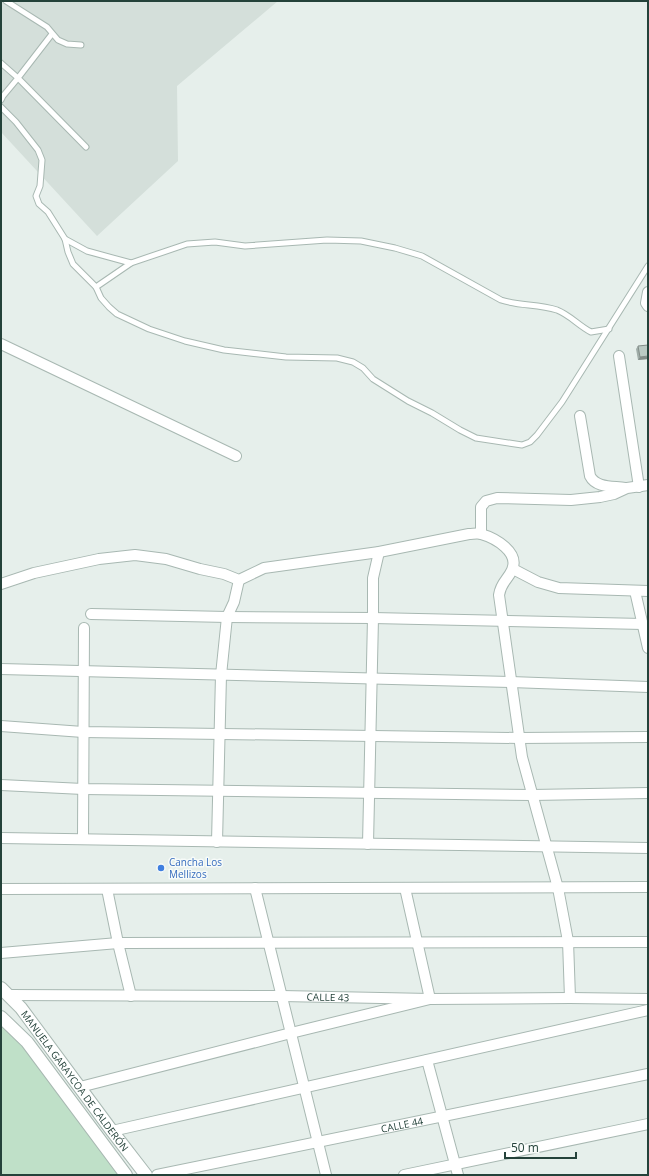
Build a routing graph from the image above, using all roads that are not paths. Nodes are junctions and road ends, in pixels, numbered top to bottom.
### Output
1 (6, 1) edge
2 (52, 34) junction
3 (81, 45) dead end
4 (1, 63) edge
5 (18, 78) junction
6 (1, 100) edge
7 (1, 107) edge
8 (86, 147) dead end
9 (65, 239) junction
10 (131, 263) junction
11 (648, 266) edge
12 (96, 287) junction
13 (648, 292) edge
14 (648, 306) edge
15 (609, 329) junction
16 (1, 344) edge
17 (619, 356) dead end
18 (580, 416) dead end
19 (236, 456) dead end
20 (643, 486) edge
21 (627, 488) junction
22 (480, 534) junction
23 (379, 552) junction
24 (513, 569) junction
25 (239, 580) junction
26 (1, 584) edge
27 (635, 591) junction
28 (648, 591) edge
29 (91, 614) dead end
30 (227, 617) junction
31 (373, 618) junction
32 (503, 621) junction
33 (643, 624) junction
34 (84, 628) dead end
35 (648, 648) edge
36 (1, 669) edge
37 (83, 671) junction
38 (221, 675) junction
39 (372, 679) junction
40 (511, 682) junction
41 (648, 687) edge
42 (1, 726) edge
43 (83, 732) junction
44 (220, 734) junction
45 (370, 736) junction
46 (648, 737) edge
47 (519, 738) junction
48 (1, 785) edge
49 (83, 789) junction
50 (218, 791) junction
51 (369, 793) junction
52 (648, 793) edge
53 (532, 795) junction
54 (1, 838) edge
55 (83, 839) junction
56 (217, 842) junction
57 (368, 844) junction
58 (547, 847) junction
59 (648, 848) edge
60 (255, 888) junction
61 (405, 888) junction
62 (558, 888) junction
63 (648, 888) edge
64 (1, 889) edge
65 (107, 889) junction
66 (568, 941) junction
67 (268, 942) junction
68 (418, 942) junction
69 (648, 942) edge
70 (118, 943) junction
71 (1, 953) edge
72 (5, 992) edge
73 (131, 996) junction
74 (282, 996) junction
75 (570, 998) junction
76 (430, 999) junction
77 (648, 999) edge
78 (648, 1010) edge
79 (1, 1017) edge
80 (291, 1033) junction
81 (427, 1060) junction
82 (648, 1074) edge
83 (80, 1087) junction
84 (304, 1088) junction
85 (442, 1116) junction
86 (648, 1124) edge
87 (112, 1131) junction
88 (318, 1142) junction
89 (456, 1164) junction
90 (126, 1175) edge
91 (146, 1175) edge
92 (156, 1175) edge
93 (326, 1175) edge
94 (404, 1175) edge
95 (458, 1175) edge

1 - 2 lane
2 - 3 lane
2 - 5 lane
4 - 5 lane
5 - 6 lane
5 - 8 lane
7 - 9 lane
9 - 10 lane
9 - 12 lane
10 - 12 lane
10 - 15 lane
11 - 15 lane
12 - 15 lane
13 - 14 street
16 - 19 street
17 - 20 street
18 - 21 street
20 - 21 street
21 - 22 street
22 - 23 street
22 - 24 street
23 - 25 street
23 - 31 street
24 - 27 street
24 - 32 street
25 - 26 street
25 - 30 street
27 - 28 street
27 - 33 street
29 - 30 street
30 - 31 street
30 - 38 street
31 - 32 street
31 - 39 street
32 - 33 street
32 - 40 street
33 - 35 street
34 - 37 street
36 - 37 street
37 - 38 street
37 - 43 street
38 - 39 street
38 - 44 street
39 - 40 street
39 - 45 street
40 - 41 street
40 - 47 street
42 - 43 street
43 - 44 street
43 - 49 street
44 - 45 street
44 - 50 street
45 - 47 street
45 - 51 street
46 - 47 street
47 - 53 street
48 - 49 street
49 - 50 street
49 - 55 street
50 - 51 street
50 - 56 street
51 - 53 street
51 - 57 street
52 - 53 street
53 - 58 street
54 - 55 street
55 - 56 street
56 - 57 street
57 - 58 street
58 - 59 street
58 - 62 street
60 - 61 street
60 - 65 street
60 - 67 street
61 - 62 street
61 - 68 street
62 - 63 street
62 - 66 street
64 - 65 street
65 - 70 street
66 - 68 street
66 - 69 street
66 - 75 street
67 - 68 street
67 - 70 street
67 - 74 street
68 - 76 street
70 - 71 street
70 - 73 street
72 - 73 street, CALLE 43
72 - 83 street, MANUELA GARAYCOA DE CALDERÓN
73 - 74 street, CALLE 43
74 - 76 street, CALLE 43
74 - 80 street
75 - 76 street, CALLE 43
75 - 77 street, CALLE 43
76 - 80 street
78 - 81 street
79 - 90 street, MANUELA GARAYCOA DE CALDERÓN
80 - 83 street
80 - 84 street
81 - 84 street
81 - 85 street
82 - 85 street, CALLE 44
83 - 87 street, MANUELA GARAYCOA DE CALDERÓN
84 - 87 street
84 - 88 street
85 - 88 street, CALLE 44
85 - 89 street
86 - 89 street
87 - 91 street, MANUELA GARAYCOA DE CALDERÓN
88 - 92 street, CALLE 44
88 - 93 street
89 - 94 street
89 - 95 street

